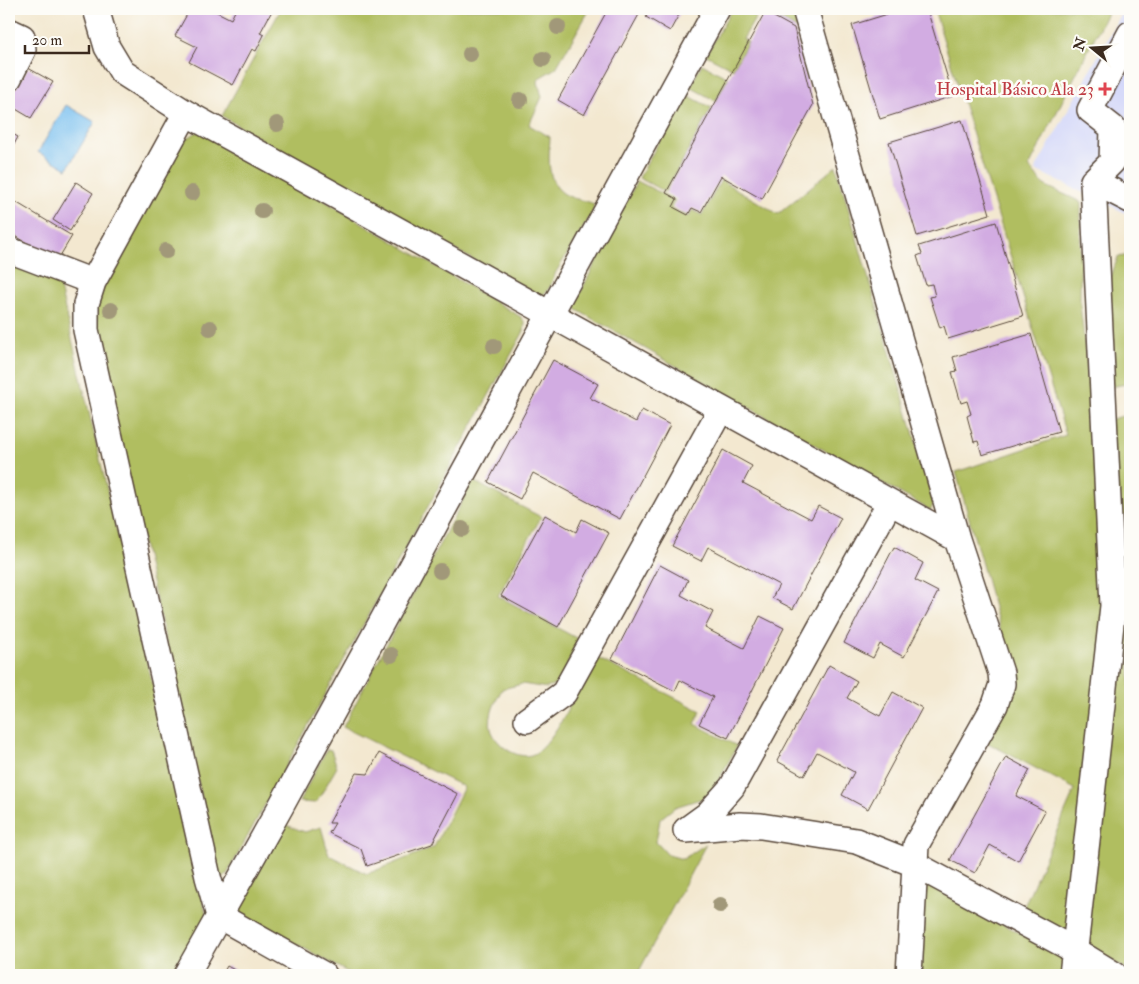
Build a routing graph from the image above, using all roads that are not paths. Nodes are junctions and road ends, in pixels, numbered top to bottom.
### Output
1 (96, 9) edge
2 (717, 9) edge
3 (805, 9) edge
4 (9, 31) edge
5 (1130, 34) edge
6 (9, 78) edge
7 (186, 113) junction
8 (1093, 181) junction
9 (1130, 200) edge
10 (9, 250) edge
11 (93, 282) junction
12 (548, 314) junction
13 (720, 409) junction
14 (890, 502) junction
15 (957, 539) junction
16 (1130, 572) edge
17 (1113, 606) junction
18 (527, 720) dead end
19 (914, 864) junction
20 (219, 916) junction
21 (1074, 950) junction
22 (186, 975) edge
23 (324, 975) edge
24 (909, 975) edge
25 (1072, 975) edge
26 (1115, 975) edge

1 - 7 lane
2 - 12 lane
3 - 15 lane
4 - 6 lane
5 - 8 lane
7 - 11 lane
7 - 12 lane
8 - 9 lane
8 - 17 lane
10 - 11 lane
11 - 20 lane
12 - 13 lane
12 - 20 lane
13 - 14 lane
13 - 18 lane
14 - 15 lane
14 - 19 lane
15 - 19 lane
16 - 17 lane
17 - 21 lane
19 - 21 lane
19 - 24 lane
20 - 22 lane
20 - 23 lane
21 - 25 lane
21 - 26 lane

